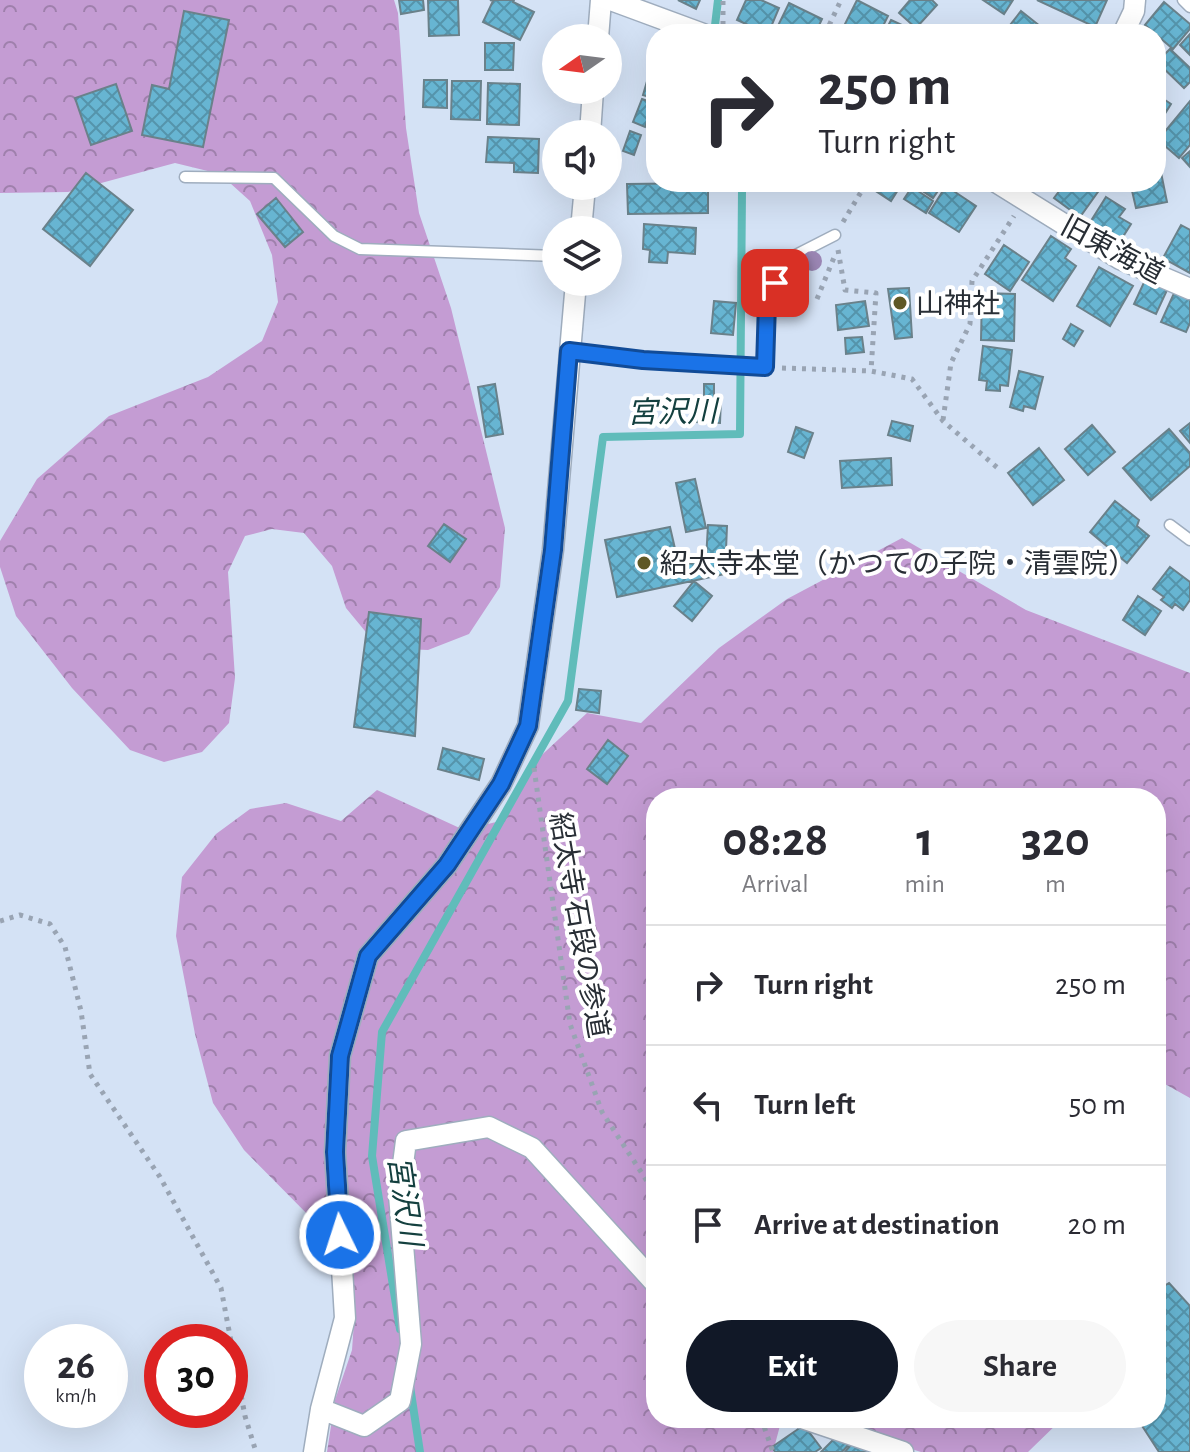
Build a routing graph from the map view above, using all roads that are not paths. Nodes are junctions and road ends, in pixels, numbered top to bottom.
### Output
1 (601, 0) edge
2 (611, 0) edge
3 (1135, 0) edge
4 (1183, 0) edge
5 (1190, 7) edge
6 (599, 24) edge
7 (676, 24) edge
8 (1128, 24) edge
9 (185, 177) dead end
10 (1022, 192) edge
11 (835, 235) road end
12 (542, 256) edge
13 (1190, 289) edge
14 (575, 296) edge
15 (569, 351) junction
16 (1170, 525) dead end
17 (1190, 540) edge
18 (646, 1273) edge
19 (321, 1409) junction
20 (832, 1428) edge
21 (314, 1452) edge
22 (903, 1452) edge

1 - 6 street
2 - 7 street
3 - 8 street
4 - 5 lane
9 - 12 lane
10 - 13 street, 旧東海道
11 - 15 lane
14 - 15 street
15 - 19 street
16 - 17 lane
18 - 19 street
19 - 21 street
20 - 22 street

